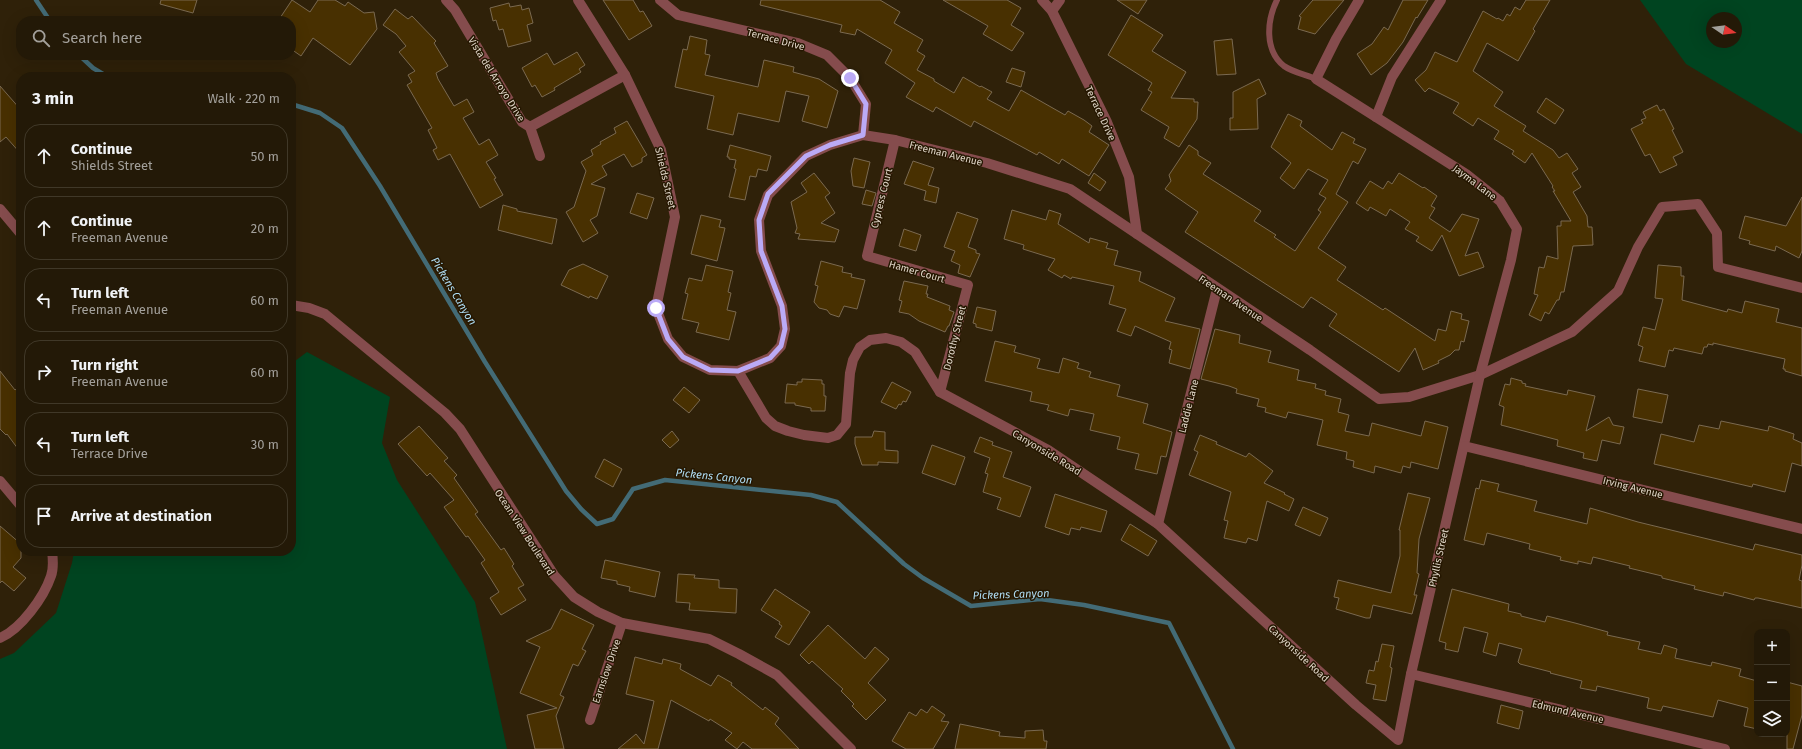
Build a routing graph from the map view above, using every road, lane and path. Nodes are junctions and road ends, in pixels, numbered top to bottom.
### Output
1 (446, 0) edge
2 (578, 0) edge
3 (660, 0) edge
4 (1042, 0) edge
5 (1060, 0) edge
6 (1276, 0) edge
7 (1359, 0) edge
8 (1441, 0) edge
9 (1052, 11) junction
10 (625, 75) junction
11 (1316, 79) junction
12 (1376, 117) junction
13 (530, 127) junction
14 (863, 135) junction
15 (896, 140) junction
16 (540, 156) dead end
17 (0, 209) edge
18 (16, 228) edge
19 (1137, 234) junction
20 (867, 256) joint
21 (968, 285) joint
22 (1802, 288) edge
23 (1217, 289) junction
24 (296, 306) edge
25 (738, 371) junction
26 (1480, 375) junction
27 (940, 392) junction
28 (1464, 446) junction
29 (0, 481) edge
30 (16, 500) edge
31 (1158, 524) junction
32 (1802, 529) edge
33 (53, 556) edge
34 (622, 623) junction
35 (0, 638) edge
36 (1412, 674) junction
37 (590, 720) dead end
38 (1398, 740) joint
39 (848, 748) edge
40 (1725, 749) edge

1 - 13 street, Vista del Arroyo Drive
2 - 10 street, Shields Street
3 - 14 street, Terrace Drive
4 - 9 street, Terrace Drive
5 - 9 street
6 - 11 lane
7 - 11 street
8 - 12 street
9 - 19 street, Terrace Drive
10 - 13 street, Vista del Arroyo Drive
10 - 25 street, Shields Street
11 - 12 street, Jayma Lane
12 - 26 street, Jayma Lane
13 - 16 street
14 - 15 street, Freeman Avenue
14 - 25 street, Freeman Avenue
15 - 19 street, Freeman Avenue
15 - 20 street, Cypress Court
17 - 18 street
19 - 23 street, Freeman Avenue
20 - 21 street, Hamer Court
21 - 27 street, Dorothy Street
22 - 26 street, Freeman Avenue
23 - 26 street, Freeman Avenue
23 - 31 street, Laddie Lane
24 - 34 street, Ocean View Boulevard
25 - 27 street, Canyonside Road
26 - 28 street, Phyllis Street
27 - 31 street, Canyonside Road
28 - 32 street, Irving Avenue
28 - 36 street, Phyllis Street
29 - 30 street
31 - 38 street, Canyonside Road
33 - 35 street
34 - 37 street, Earnslow Drive
34 - 39 street, Ocean View Boulevard
36 - 38 street, Phyllis Street
36 - 40 street, Edmund Avenue

